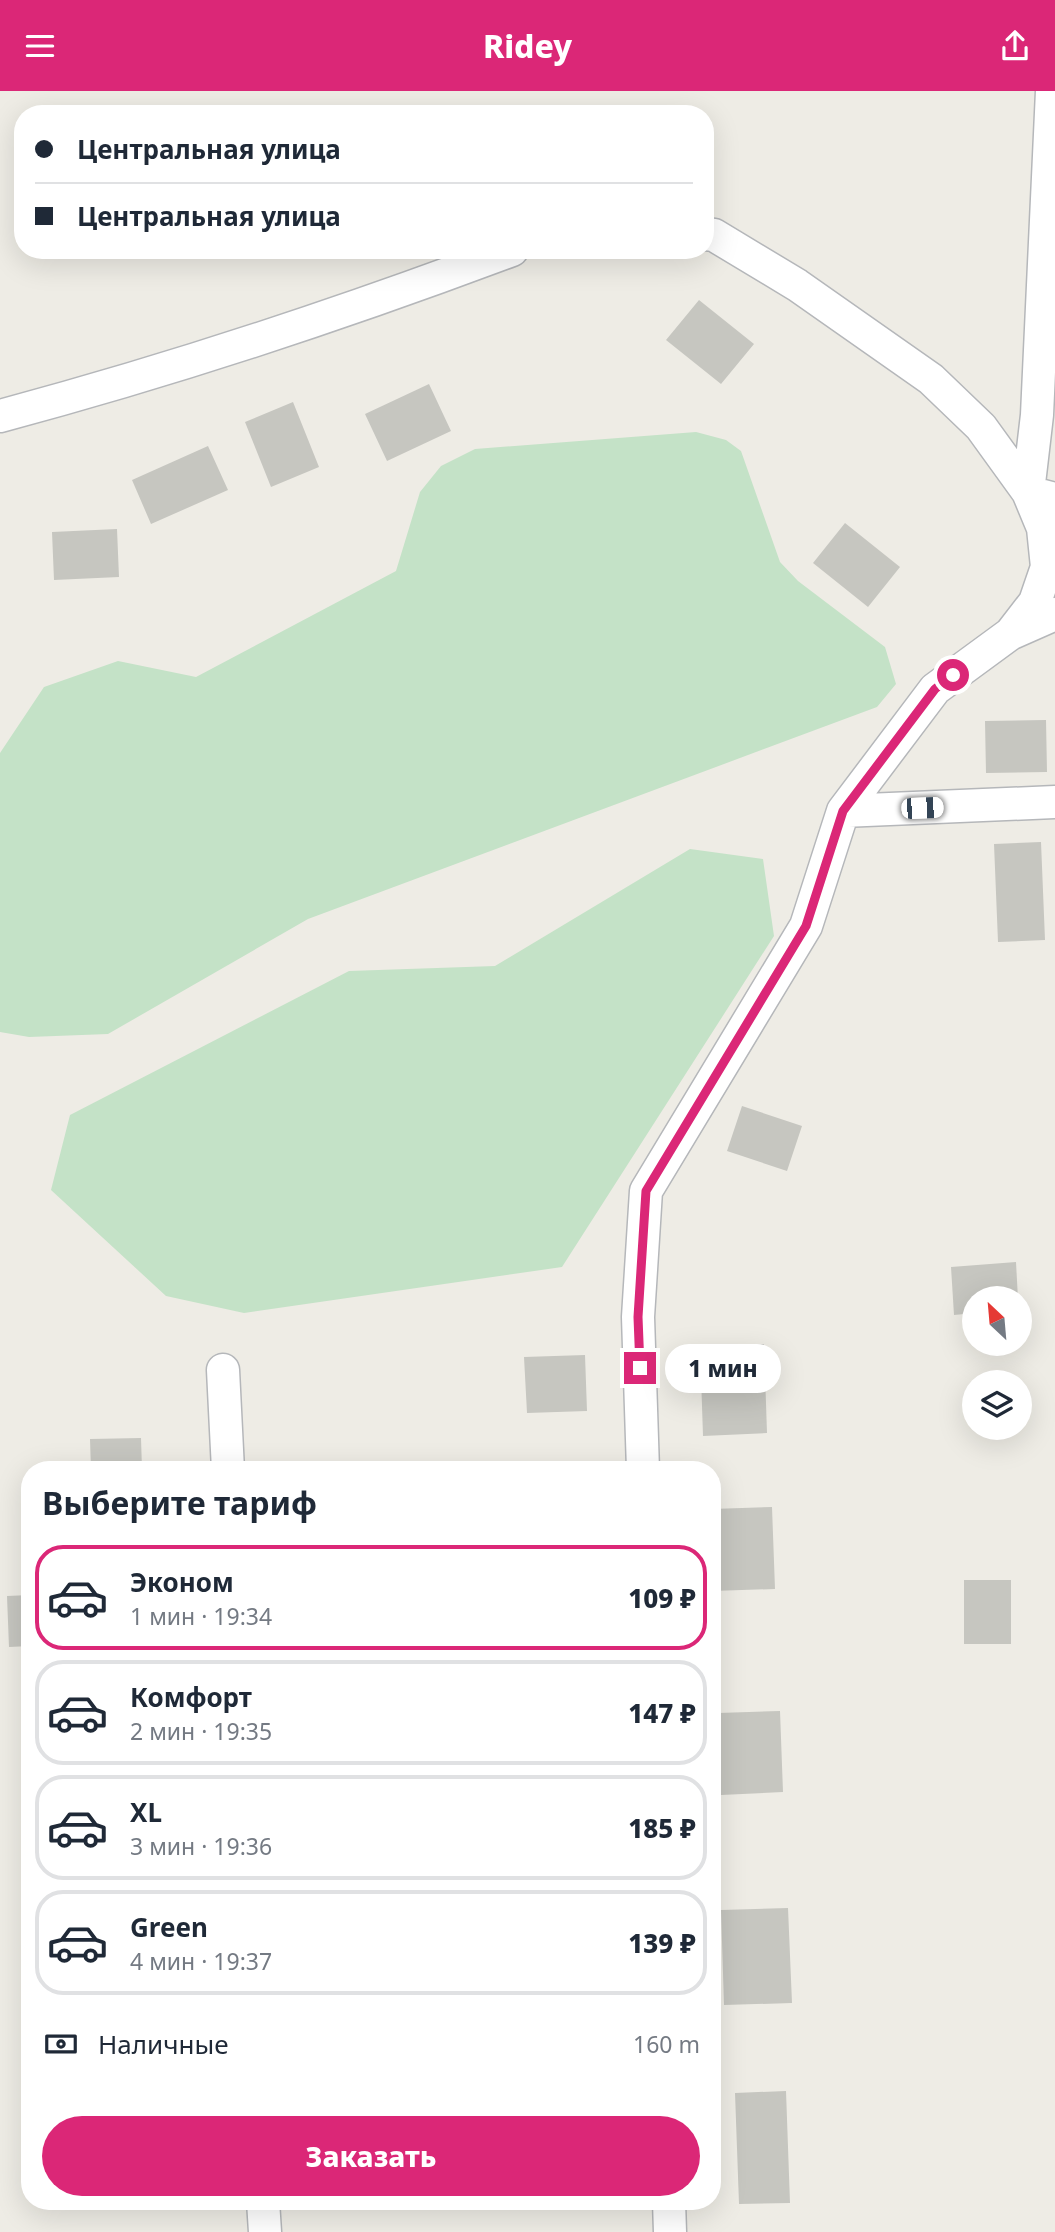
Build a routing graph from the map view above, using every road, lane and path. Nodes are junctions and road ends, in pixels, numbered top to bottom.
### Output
1 (1052, 91) edge
2 (714, 235) edge
3 (488, 259) edge
4 (0, 416) edge
5 (1041, 495) edge
6 (1055, 614) edge
7 (1010, 634) junction
8 (1055, 802) edge
9 (843, 811) junction
10 (223, 1370) dead end
11 (228, 1461) edge
12 (643, 1461) edge
13 (264, 2210) edge
14 (669, 2210) edge
15 (265, 2232) edge
16 (670, 2232) edge

1 - 5 street
2 - 5 street
3 - 4 street
5 - 7 street
6 - 7 street
7 - 9 street
8 - 9 street
9 - 12 street
10 - 11 street
13 - 15 street
14 - 16 street

